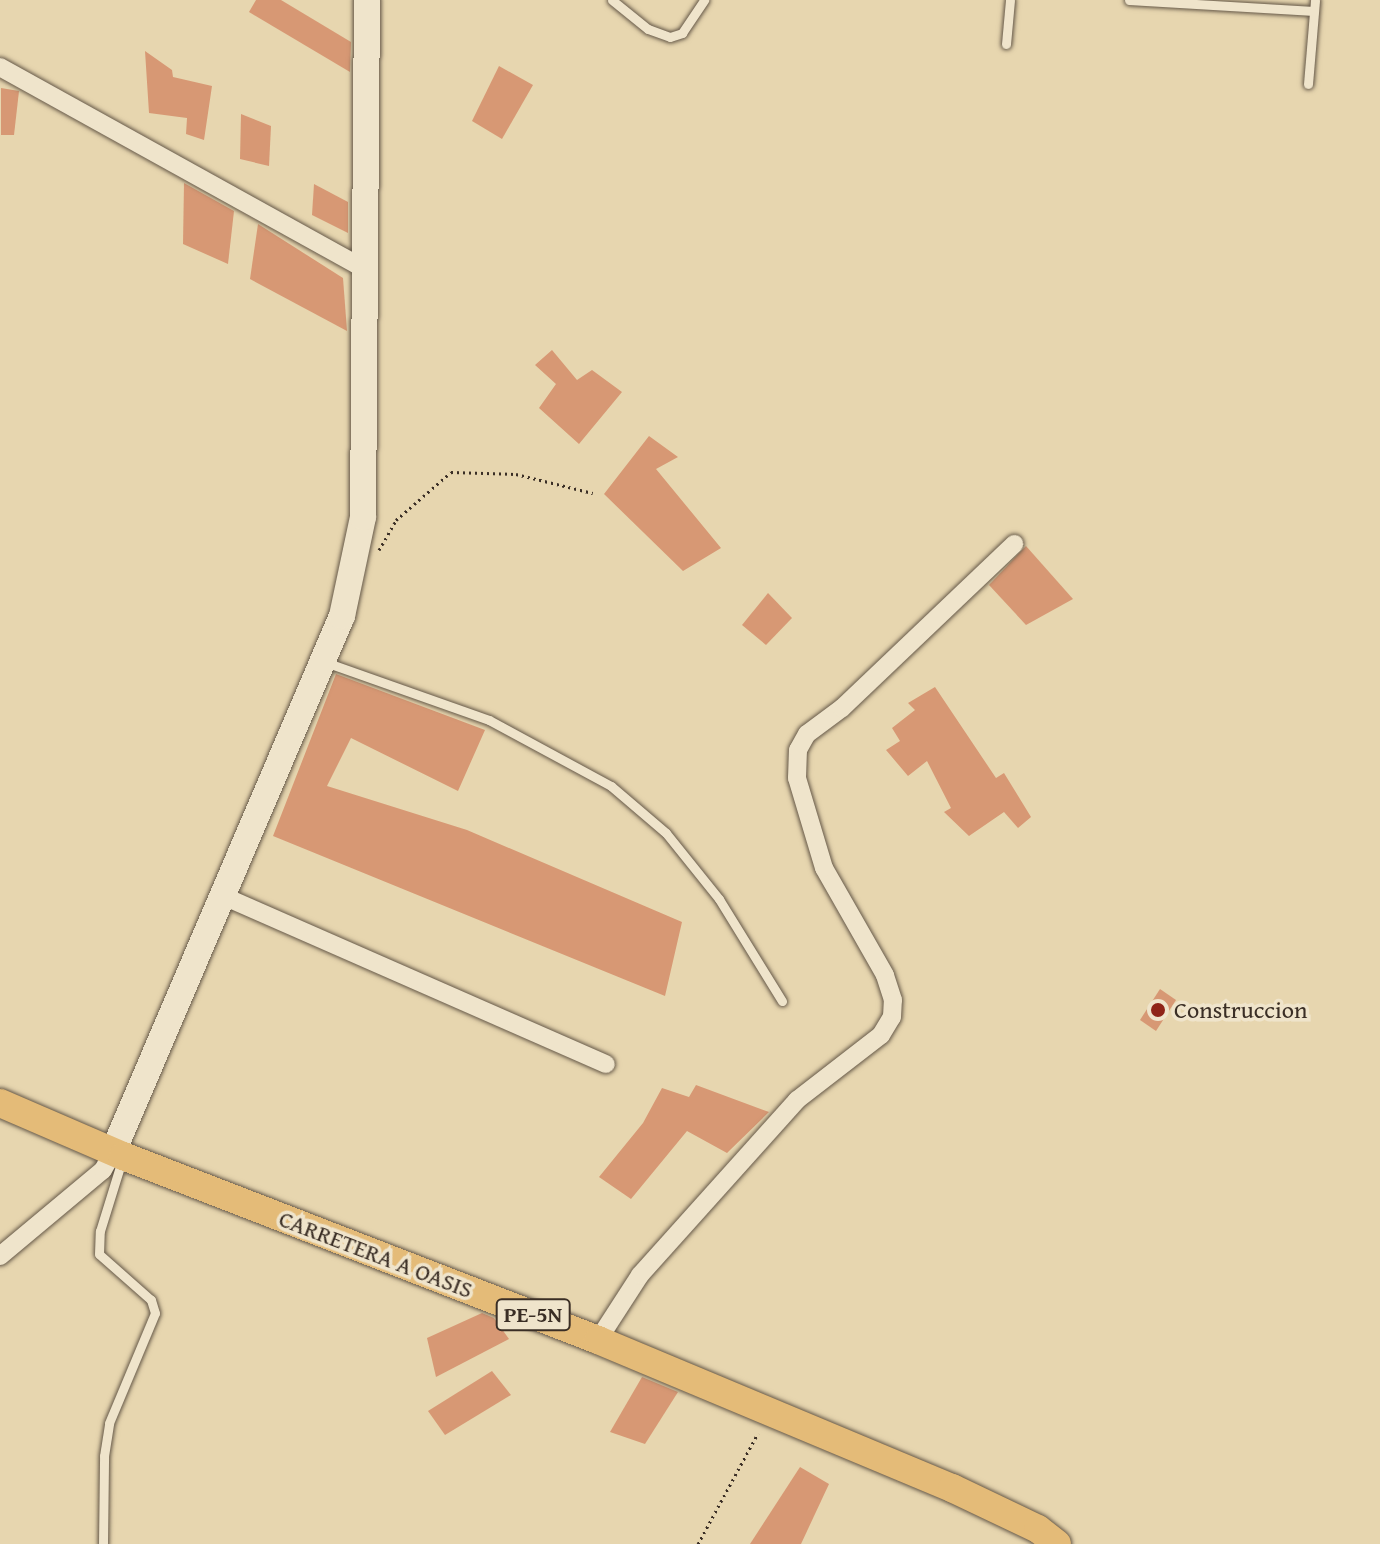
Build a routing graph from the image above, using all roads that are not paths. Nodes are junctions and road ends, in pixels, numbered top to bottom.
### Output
1 (367, 0) edge
2 (612, 0) edge
3 (704, 0) edge
4 (1010, 0) edge
5 (1129, 0) edge
6 (1315, 0) edge
7 (1188, 2) edge
8 (1314, 11) junction
9 (1006, 44) dead end
10 (0, 67) edge
11 (1308, 84) dead end
12 (368, 271) junction
13 (1014, 544) dead end
14 (325, 662) junction
15 (223, 896) junction
16 (782, 1001) dead end
17 (606, 1064) dead end
18 (0, 1103) edge
19 (118, 1154) junction
20 (0, 1256) edge
21 (598, 1340) junction
22 (103, 1544) edge
23 (1057, 1544) edge

1 - 12 street
2 - 3 lane
4 - 9 lane
5 - 7 lane
6 - 8 lane
7 - 8 lane
8 - 11 lane
10 - 12 street
12 - 14 street
13 - 21 street
14 - 15 street
14 - 16 lane
15 - 17 street
15 - 19 street
18 - 19 main road, CARRETERA A OASIS / PE-5N
19 - 20 street
19 - 21 main road, CARRETERA A OASIS / PE-5N
19 - 22 lane
21 - 23 main road, CARRETERA A OASIS / PE-5N

